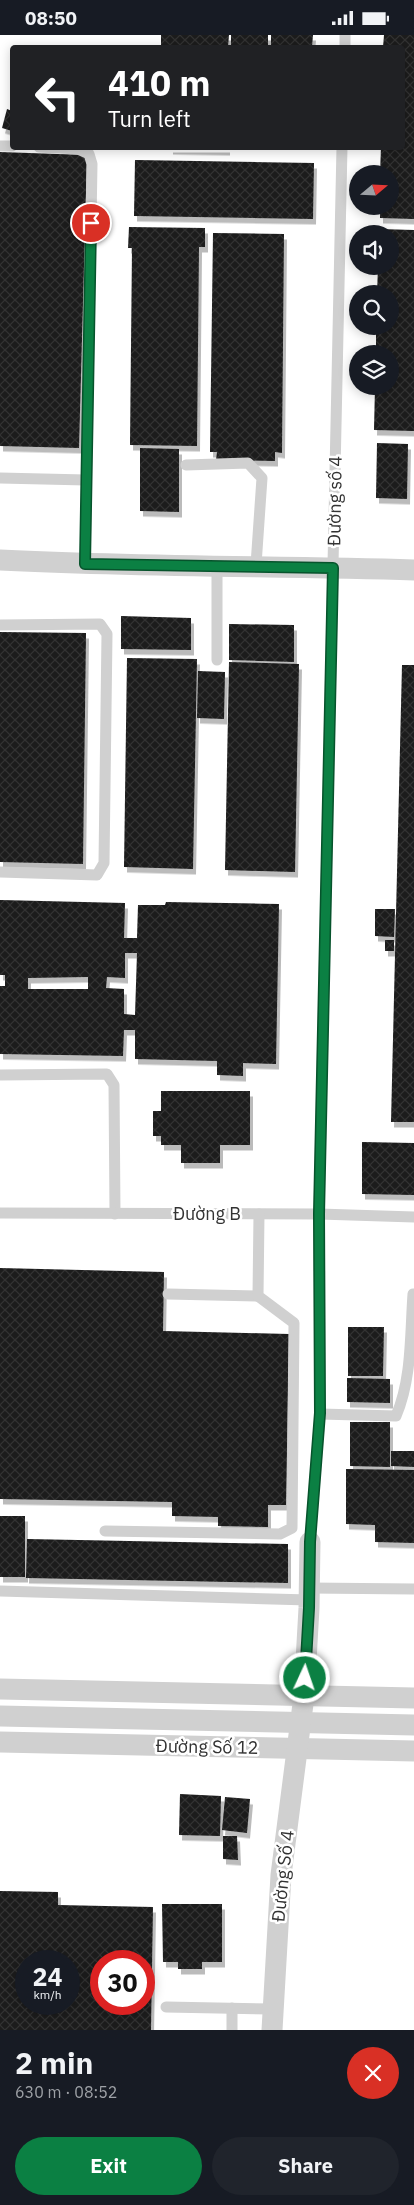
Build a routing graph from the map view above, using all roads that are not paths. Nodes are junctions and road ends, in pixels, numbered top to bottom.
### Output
1 (80, 150) edge
2 (342, 150) edge
3 (186, 465) dead end
4 (0, 479) edge
5 (86, 480) junction
6 (0, 560) edge
7 (85, 564) junction
8 (256, 565) junction
9 (217, 566) junction
10 (333, 568) junction
11 (414, 570) edge
12 (0, 625) edge
13 (217, 659) dead end
14 (0, 871) edge
15 (0, 1075) edge
16 (0, 1213) edge
17 (115, 1214) junction
18 (259, 1214) junction
19 (319, 1214) junction
20 (414, 1217) edge
21 (168, 1294) dead end
22 (413, 1294) edge
23 (258, 1296) junction
24 (320, 1413) junction
25 (105, 1531) dead end
26 (310, 1542) joint
27 (414, 1589) edge
28 (0, 1591) edge
29 (309, 1594) junction
30 (0, 1689) edge
31 (304, 1695) junction
32 (414, 1698) edge
33 (0, 1716) edge
34 (302, 1723) junction
35 (414, 1725) edge
36 (0, 1742) edge
37 (297, 1749) junction
38 (414, 1751) edge
39 (166, 2007) dead end
40 (232, 2008) junction
41 (274, 2009) junction
42 (232, 2030) edge
43 (272, 2030) edge

1 - 5 lane
2 - 10 lane, Đường số 4
3 - 8 lane
4 - 5 lane
5 - 7 lane
6 - 7 street
7 - 9 street
8 - 9 street
8 - 10 street
9 - 13 lane
10 - 11 street
10 - 19 lane, Đường số 4
12 - 14 lane
15 - 17 lane
16 - 17 lane, Đường B
17 - 18 lane, Đường B
18 - 19 lane, Đường B
18 - 23 lane
19 - 20 lane, Đường B
19 - 24 lane, Đường số 4
21 - 23 lane
22 - 24 lane
23 - 25 lane
24 - 26 lane, Đường số 4
26 - 29 street, Đường số 4
27 - 29 lane
28 - 29 lane
29 - 31 street, Đường số 4
30 - 31 street
31 - 32 street
31 - 34 street, Đường số 4
33 - 34 street, Đường Số 12
34 - 35 street, Đường Số 12
34 - 37 street, Đường Số 4
36 - 37 street, Đường Số 12
37 - 38 street, Đường Số 12
37 - 41 street, Đường Số 4
39 - 40 lane
40 - 41 lane
40 - 42 lane
41 - 43 street, Đường Số 4

